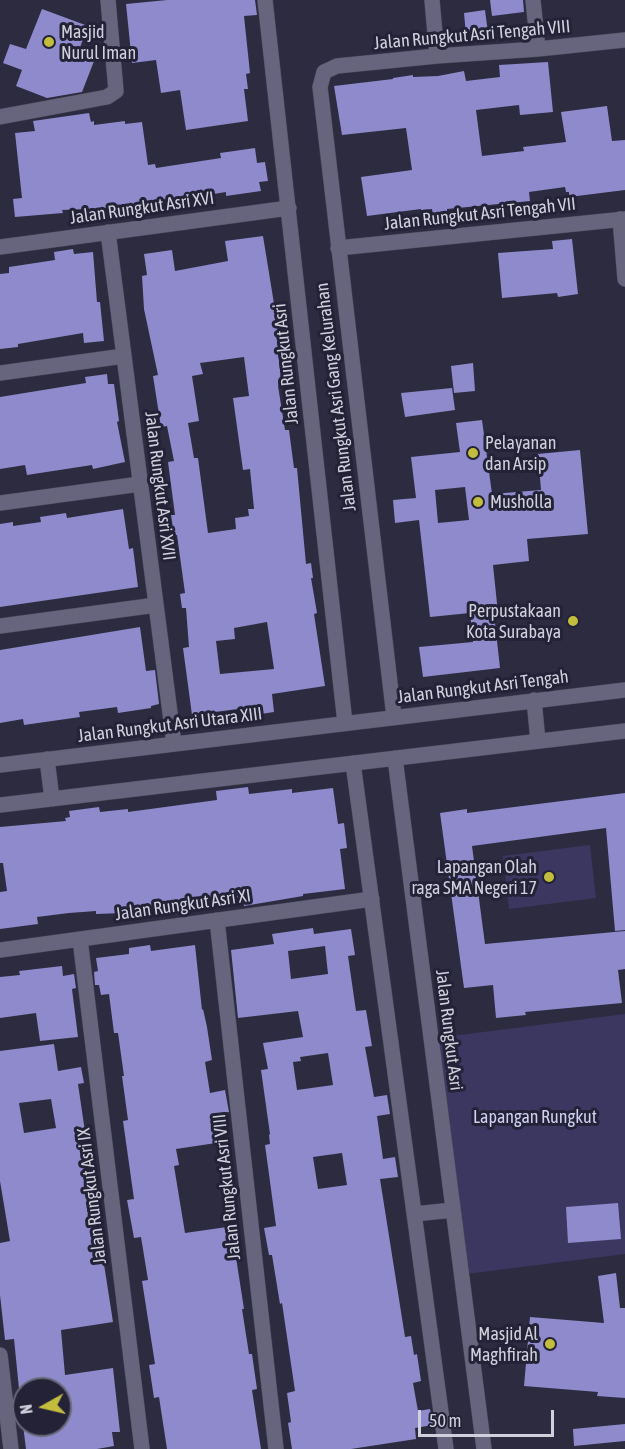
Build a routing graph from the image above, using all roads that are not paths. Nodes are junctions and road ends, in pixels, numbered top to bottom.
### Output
1 (108, 0) edge
2 (265, 0) edge
3 (432, 0) edge
4 (533, 0) edge
5 (625, 40) edge
6 (538, 49) junction
7 (437, 56) junction
8 (324, 72) joint
9 (0, 117) edge
10 (289, 208) junction
11 (623, 219) edge
12 (108, 232) junction
13 (0, 247) edge
14 (338, 248) junction
15 (625, 279) edge
16 (124, 356) junction
17 (0, 373) edge
18 (140, 484) junction
19 (0, 503) edge
20 (156, 605) junction
21 (0, 626) edge
22 (625, 690) edge
23 (534, 700) junction
24 (394, 717) junction
25 (345, 723) junction
26 (625, 731) edge
27 (538, 741) junction
28 (174, 744) junction
29 (395, 758) junction
30 (47, 759) junction
31 (353, 763) junction
32 (0, 765) edge
33 (52, 799) junction
34 (0, 805) edge
35 (372, 899) junction
36 (217, 920) junction
37 (80, 939) junction
38 (0, 950) edge
39 (453, 1210) junction
40 (414, 1215) junction
41 (0, 1354) edge
42 (11, 1449) edge
43 (142, 1449) edge
44 (276, 1449) edge
45 (446, 1449) edge
46 (484, 1449) edge

1 - 9 street
2 - 10 street, Jalan Rungkut Asri
3 - 7 street
4 - 6 street
5 - 6 street, Jalan Rungkut Asri Tengah VIII
6 - 7 street, Jalan Rungkut Asri Tengah VIII
7 - 8 street, Jalan Rungkut Asri Tengah VIII
8 - 14 street, Jalan Rungkut Asri Gang Kelurahan
10 - 12 street, Jalan Rungkut Asri XVI
10 - 25 street, Jalan Rungkut Asri
11 - 14 street, Jalan Rungkut Asri Tengah VII
11 - 15 street
12 - 13 street, Jalan Rungkut Asri XVI
12 - 16 street, Jalan Rungkut Asri XVII
14 - 24 street, Jalan Rungkut Asri Gang Kelurahan
16 - 17 street
16 - 18 street, Jalan Rungkut Asri XVII
18 - 19 street
18 - 20 street, Jalan Rungkut Asri XVII
20 - 21 street
20 - 28 street, Jalan Rungkut Asri XVII
22 - 23 street, Jalan Rungkut Asri Tengah
23 - 24 street, Jalan Rungkut Asri Tengah
23 - 27 street
24 - 25 street, Jalan Rungkut Asri Tengah
25 - 28 street, Jalan Rungkut Asri Utara XIII
26 - 27 street
27 - 29 street
28 - 30 street, Jalan Rungkut Asri Utara XIII
29 - 31 street
29 - 39 street, Jalan Rungkut Asri
30 - 32 street, Jalan Rungkut Asri Utara XIII
30 - 33 street
31 - 33 street
31 - 35 street
33 - 34 street
35 - 36 street, Jalan Rungkut Asri XI
35 - 40 street
36 - 37 street, Jalan Rungkut Asri XI
36 - 44 street, Jalan Rungkut Asri VIII
37 - 38 street, Jalan Rungkut Asri XI
37 - 43 street, Jalan Rungkut Asri IX
39 - 40 street
39 - 46 street, Jalan Rungkut Asri
40 - 45 street
41 - 42 street

